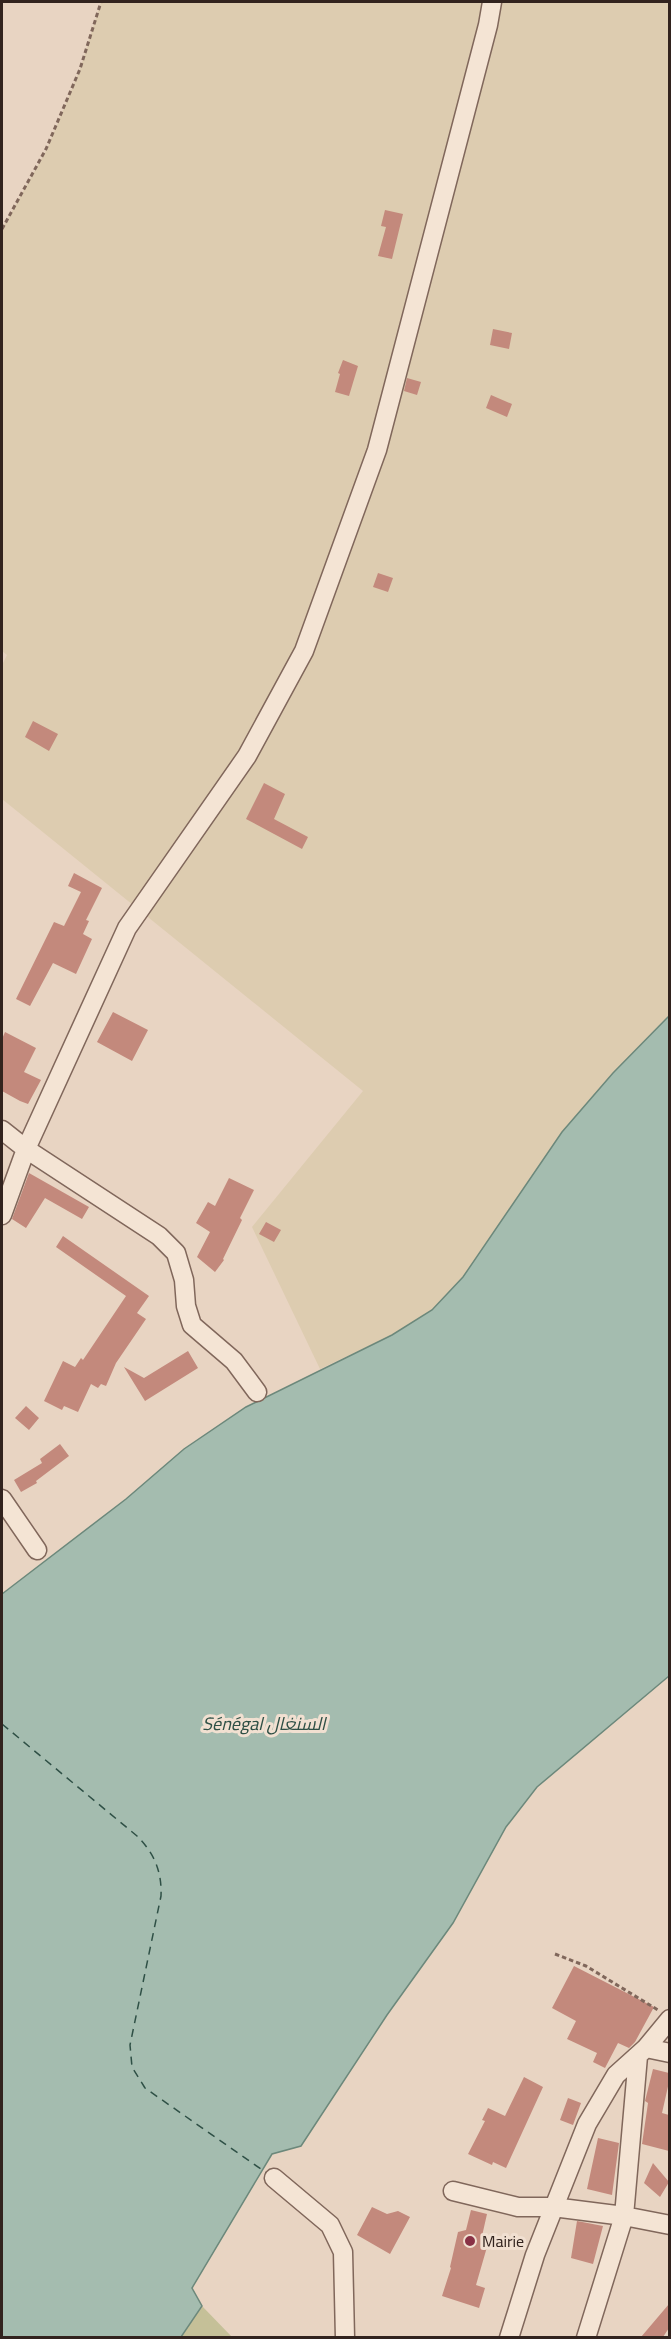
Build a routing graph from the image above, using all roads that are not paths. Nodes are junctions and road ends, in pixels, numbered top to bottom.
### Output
1 (492, 2) edge
2 (2, 1130) edge
3 (26, 1149) junction
4 (2, 1215) edge
5 (257, 1392) dead end
6 (2, 1499) edge
7 (37, 1550) dead end
8 (665, 2015) edge
9 (642, 2052) junction
10 (669, 2054) edge
11 (274, 2178) dead end
12 (453, 2191) dead end
13 (553, 2207) junction
14 (624, 2216) junction
15 (669, 2225) edge
16 (345, 2337) edge
17 (509, 2337) edge
18 (586, 2337) edge

1 - 3 street
2 - 3 street
3 - 4 street
3 - 5 street
6 - 7 street
8 - 9 street
9 - 10 street
9 - 13 street
9 - 14 street
11 - 16 street
12 - 13 street
13 - 14 street
13 - 17 street
14 - 15 street
14 - 18 street

